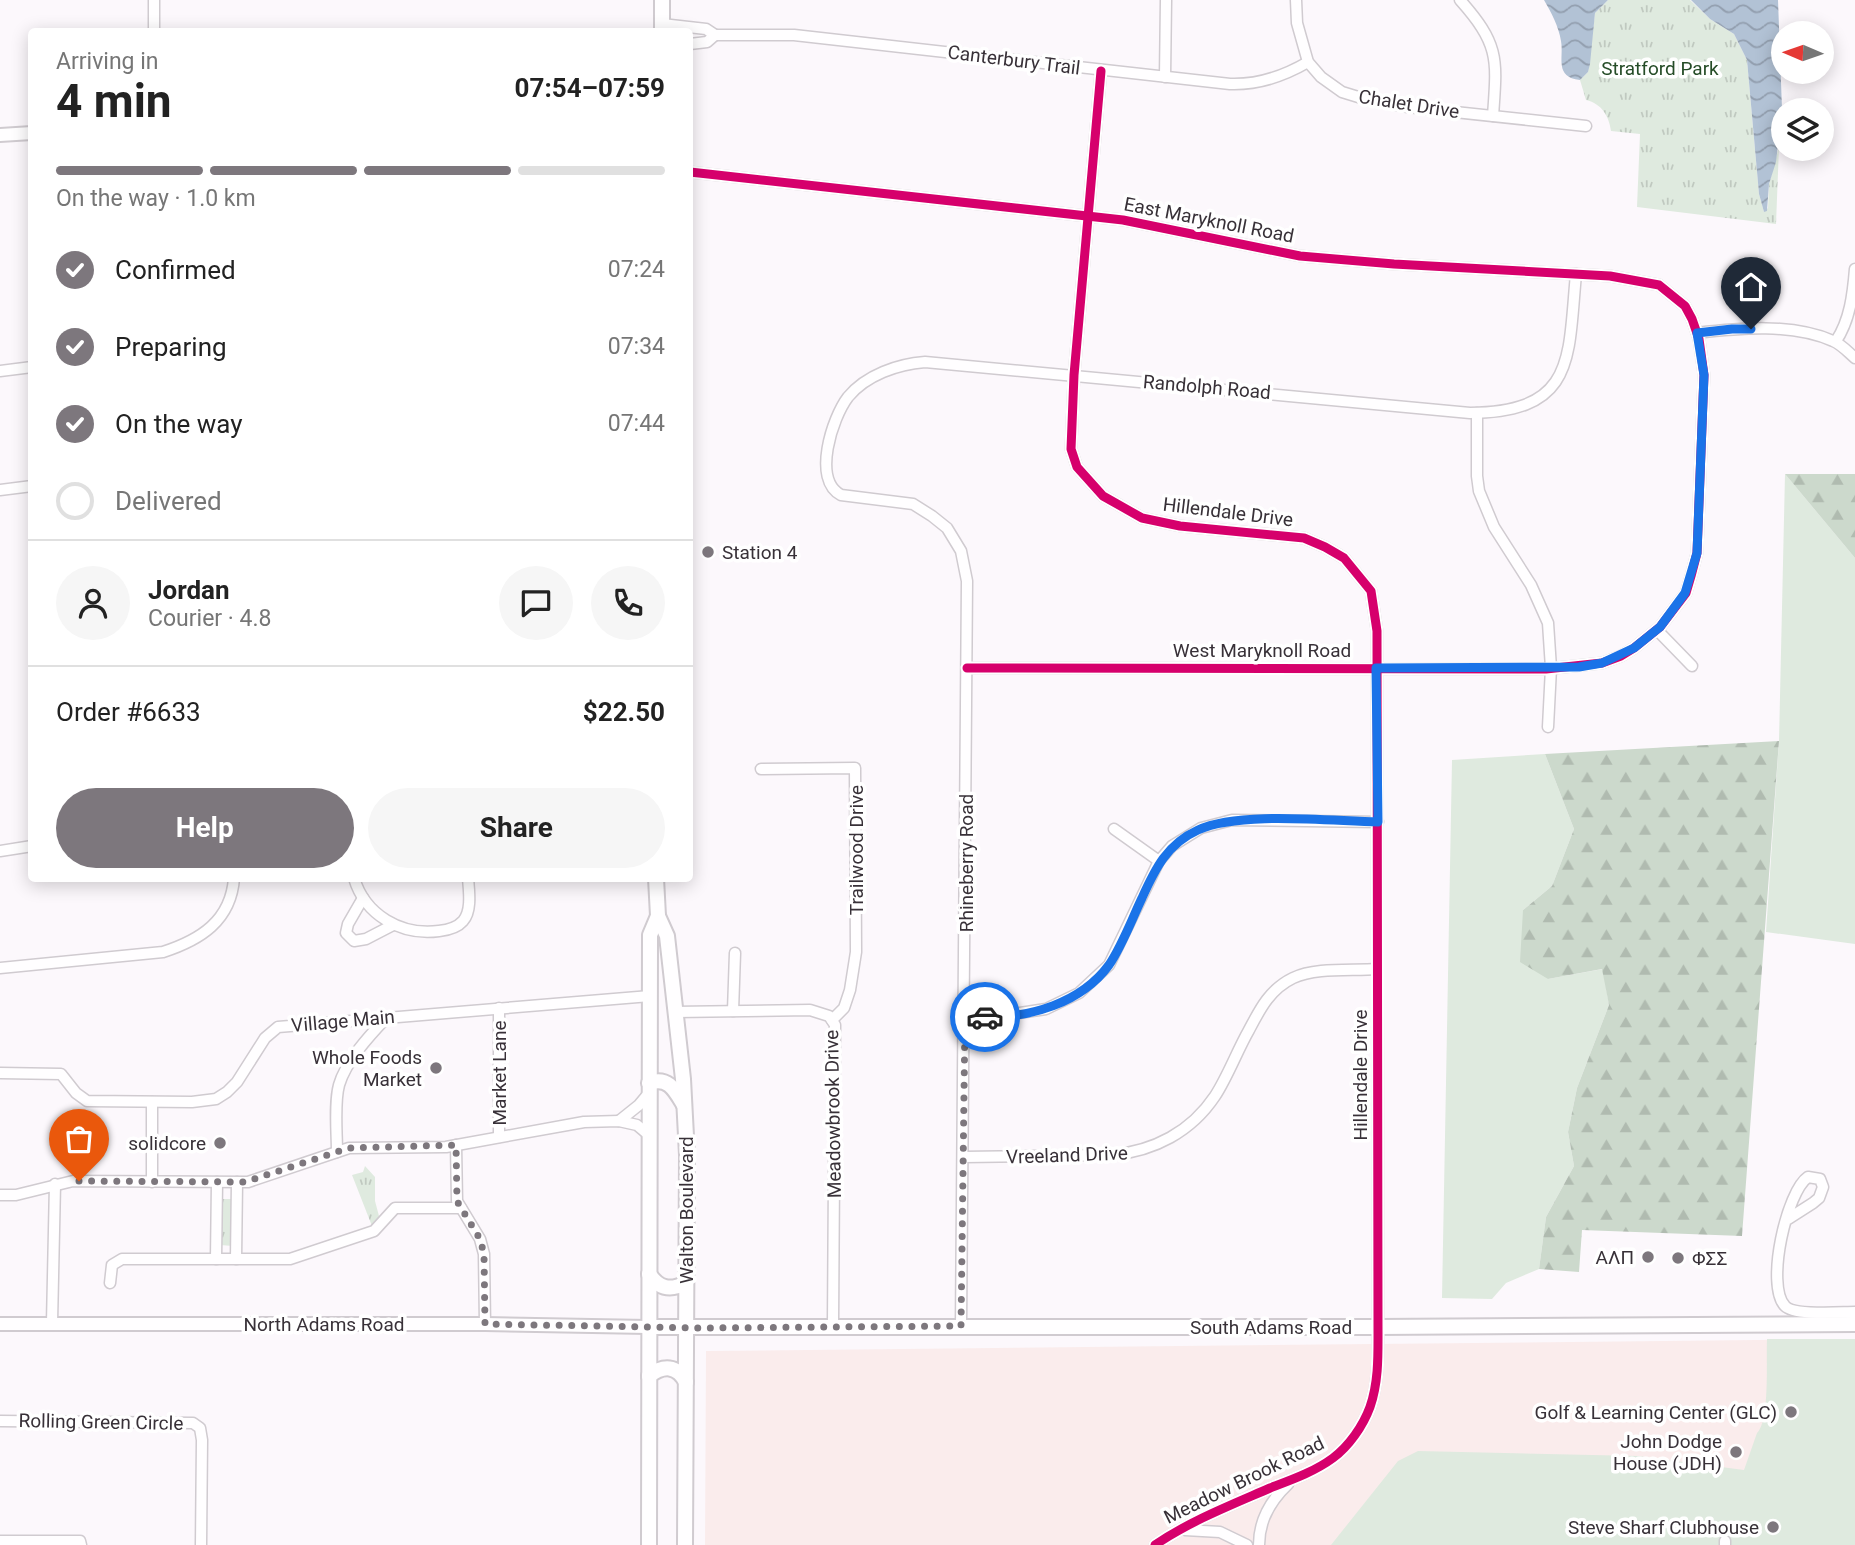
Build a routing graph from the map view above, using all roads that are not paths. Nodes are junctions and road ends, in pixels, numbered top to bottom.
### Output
1 (154, 0) edge
2 (662, 0) edge
3 (1166, 0) edge
4 (1296, 0) edge
5 (1461, 0) edge
6 (154, 28) edge
7 (662, 28) edge
8 (693, 29) edge
9 (715, 35) junction
10 (693, 44) edge
11 (1308, 62) junction
12 (1101, 71) junction
13 (1166, 77) junction
14 (1493, 116) junction
15 (1586, 126) dead end
16 (28, 133) edge
17 (0, 135) edge
18 (693, 172) edge
19 (1088, 216) junction
20 (1855, 269) edge
21 (1576, 274) junction
22 (1697, 333) junction
23 (1836, 341) junction
24 (1855, 358) edge
25 (28, 368) edge
26 (0, 371) edge
27 (1073, 375) junction
28 (1477, 413) junction
29 (28, 486) edge
30 (0, 490) edge
31 (833, 491) joint
32 (1657, 630) junction
33 (1692, 666) dead end
34 (967, 668) junction
35 (1376, 668) junction
36 (1551, 668) junction
37 (1548, 727) dead end
38 (761, 769) dead end
39 (1378, 822) junction
40 (1114, 829) dead end
41 (28, 847) edge
42 (0, 851) edge
43 (1159, 861) junction
44 (233, 882) edge
45 (356, 882) edge
46 (468, 882) edge
47 (656, 882) edge
48 (363, 898) junction
49 (658, 916) junction
50 (393, 925) junction
51 (735, 953) dead end
52 (0, 968) edge
53 (1377, 970) junction
54 (650, 980) junction
55 (672, 984) junction
56 (650, 996) junction
57 (499, 1008) junction
58 (733, 1011) junction
59 (676, 1012) junction
60 (387, 1017) junction
61 (965, 1017) junction
62 (832, 1020) junction
63 (0, 1073) edge
64 (649, 1087) junction
65 (152, 1102) junction
66 (685, 1106) junction
67 (619, 1121) junction
68 (650, 1136) junction
69 (499, 1137) junction
70 (456, 1145) junction
71 (337, 1152) junction
72 (964, 1157) junction
73 (152, 1182) junction
74 (216, 1182) junction
75 (237, 1182) junction
76 (55, 1184) junction
77 (0, 1195) edge
78 (461, 1208) junction
79 (1788, 1220) dead end
80 (216, 1259) junction
81 (236, 1259) junction
82 (649, 1274) junction
83 (110, 1283) dead end
84 (687, 1283) junction
85 (1855, 1312) edge
86 (0, 1324) edge
87 (52, 1324) junction
88 (485, 1324) junction
89 (1855, 1324) edge
90 (833, 1325) junction
91 (961, 1326) junction
92 (648, 1327) junction
93 (686, 1327) junction
94 (1378, 1327) junction
95 (649, 1376) junction
96 (686, 1382) junction
97 (0, 1421) edge
98 (1297, 1477) junction
99 (1178, 1531) junction
100 (0, 1541) edge
101 (80, 1545) edge
102 (201, 1545) edge
103 (649, 1545) edge
104 (685, 1545) edge
105 (1155, 1545) edge
106 (1247, 1545) edge
107 (1259, 1545) edge

1 - 6 street
2 - 7 main road
3 - 13 street
4 - 11 street
5 - 14 street
8 - 9 street, Canterbury Trail
9 - 10 street, Canterbury Trail
9 - 12 street, Canterbury Trail
11 - 13 street, Canterbury Trail
11 - 14 street, Chalet Drive
12 - 13 street, Canterbury Trail
12 - 19 street, Hillendale Drive
14 - 15 street, Chalet Drive
16 - 17 street
18 - 19 street, East Maryknoll Road
19 - 21 street, East Maryknoll Road
19 - 27 street, Hillendale Drive
20 - 23 street
21 - 22 street, East Maryknoll Road
21 - 28 street, Randolph Road
22 - 23 street
22 - 32 street, West Maryknoll Road
23 - 24 street
25 - 26 street
27 - 28 street, Randolph Road
27 - 31 street, Randolph Road
27 - 35 street, Hillendale Drive
28 - 36 street
29 - 30 street
31 - 34 street, Rhineberry Road
32 - 33 street
32 - 36 street, West Maryknoll Road
34 - 35 street, West Maryknoll Road
34 - 61 street, Rhineberry Road
35 - 36 street, West Maryknoll Road
35 - 39 street, Hillendale Drive
36 - 37 street
38 - 62 street, Trailwood Drive
39 - 43 street
39 - 53 street, Hillendale Drive
40 - 43 street
41 - 42 street
43 - 61 street
44 - 52 street
45 - 48 street
46 - 50 street
47 - 49 main road, Walton Boulevard
48 - 50 street
48 - 50 street
49 - 54 main road, Walton Boulevard
49 - 55 main road, Walton Boulevard
51 - 58 street
53 - 72 street, Vreeland Drive
53 - 94 street, Hillendale Drive
54 - 55 main road
54 - 56 main road, Walton Boulevard
55 - 59 main road, Walton Boulevard
56 - 57 street, Village Main
56 - 64 main road, Walton Boulevard
57 - 60 street, Village Main
57 - 69 street, Market Lane
58 - 59 street, Meadowbrook Drive
58 - 62 street, Meadowbrook Drive
59 - 66 main road, Walton Boulevard
60 - 65 street, Village Main
60 - 71 street
61 - 72 street, Rhineberry Road
62 - 90 street, Meadowbrook Drive
63 - 65 street, Village Main
64 - 66 main road
64 - 67 street
64 - 68 main road, Walton Boulevard
65 - 73 street
66 - 84 main road, Walton Boulevard
67 - 68 street
67 - 69 street
68 - 82 main road, Walton Boulevard
69 - 70 street
70 - 71 street
70 - 78 street
71 - 75 street
72 - 91 street, Rhineberry Road
73 - 74 street
73 - 76 street
74 - 75 street
74 - 80 street
75 - 81 street
76 - 77 street
76 - 87 street
78 - 81 street
78 - 88 street
79 - 85 street
80 - 81 street
80 - 83 street
82 - 84 main road
82 - 92 main road, Walton Boulevard
84 - 93 main road, Walton Boulevard
86 - 87 street, North Adams Road
87 - 88 street, North Adams Road
88 - 92 street, North Adams Road
89 - 94 main road, South Adams Road
90 - 91 main road, South Adams Road
90 - 93 main road, South Adams Road
91 - 94 main road, South Adams Road
92 - 93 main road, South Adams Road
92 - 95 main road, Walton Boulevard
93 - 96 main road, Walton Boulevard
94 - 98 street, Meadow Brook Road
95 - 96 main road
95 - 103 main road, Walton Boulevard
96 - 104 main road, Walton Boulevard
97 - 102 street, Rolling Green Circle
98 - 99 street, Meadow Brook Road
98 - 107 street
99 - 105 street, Meadow Brook Road
99 - 106 street
100 - 101 street

